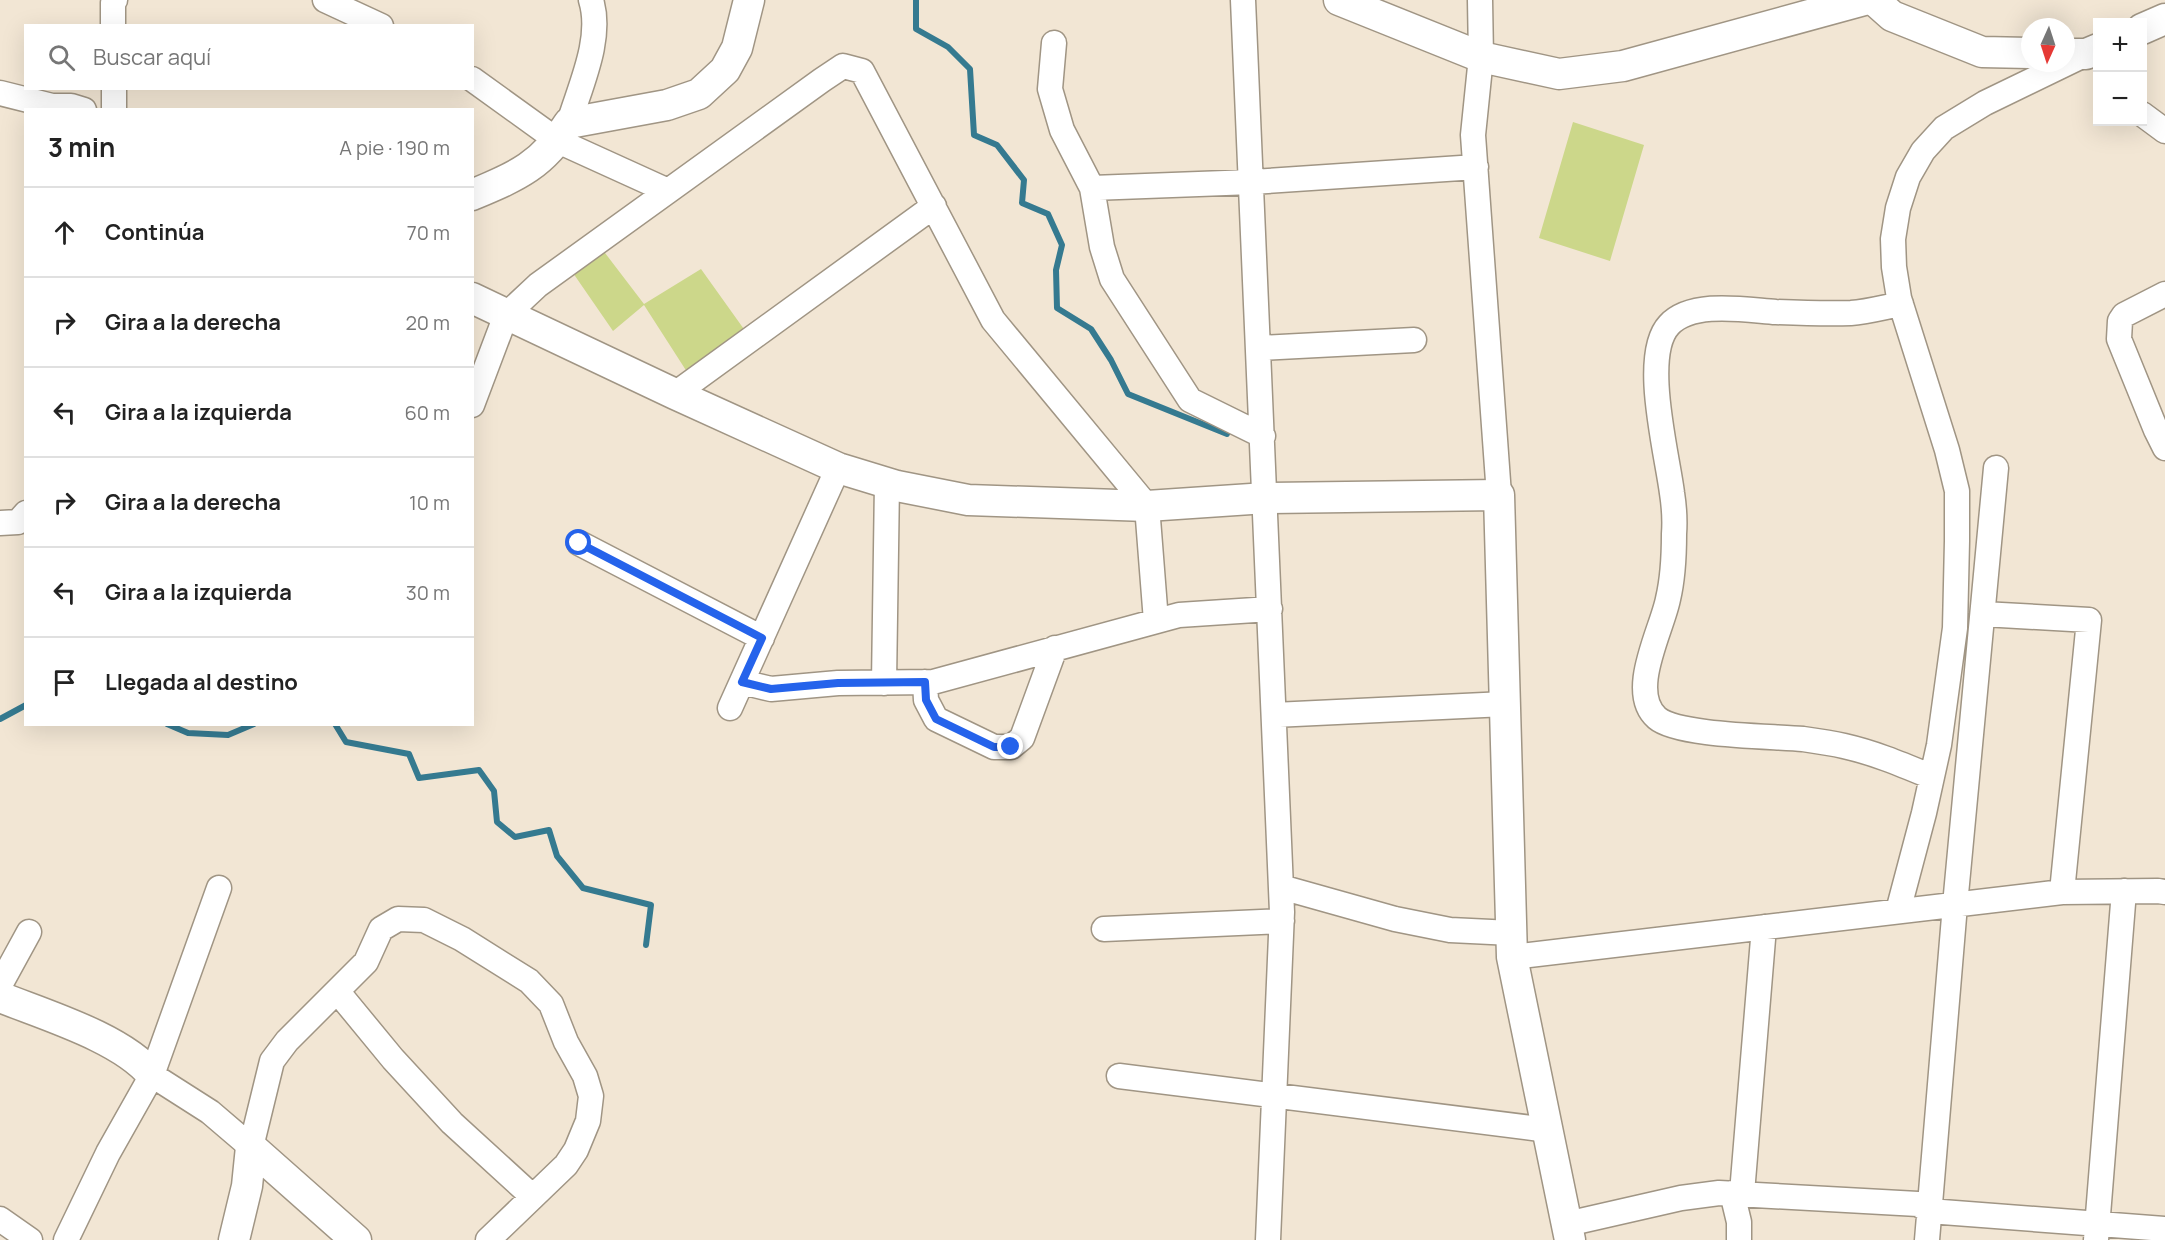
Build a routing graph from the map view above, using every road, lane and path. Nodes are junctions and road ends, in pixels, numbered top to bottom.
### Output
1 (325, 0) edge
2 (591, 0) edge
3 (749, 0) edge
4 (1243, 0) edge
5 (1339, 0) edge
6 (1480, 0) edge
7 (1864, 0) edge
8 (1874, 0) edge
9 (2165, 19) edge
10 (377, 24) edge
11 (2147, 27) edge
12 (1054, 43) dead end
13 (2083, 52) edge
14 (2021, 53) edge
15 (1480, 57) junction
16 (474, 80) edge
17 (114, 90) edge
18 (0, 93) edge
19 (78, 108) edge
20 (114, 108) edge
21 (2147, 118) edge
22 (2165, 131) edge
23 (563, 132) junction
24 (1476, 167) junction
25 (1251, 182) junction
26 (1092, 188) junction
27 (668, 191) junction
28 (474, 194) edge
29 (934, 206) junction
30 (2165, 294) edge
31 (474, 299) edge
32 (1901, 304) junction
33 (506, 315) junction
34 (1414, 340) dead end
35 (1259, 348) junction
36 (675, 394) junction
37 (474, 400) edge
38 (1263, 436) junction
39 (2165, 448) edge
40 (838, 468) junction
41 (1996, 468) dead end
42 (887, 483) junction
43 (1499, 495) junction
44 (1266, 498) junction
45 (1147, 506) junction
46 (24, 515) edge
47 (0, 523) edge
48 (579, 543) dead end
49 (1270, 609) junction
50 (1983, 614) junction
51 (1156, 621) junction
52 (762, 638) junction
53 (1055, 648) junction
54 (742, 682) junction
55 (925, 682) junction
56 (884, 683) junction
57 (1505, 704) junction
58 (730, 708) dead end
59 (1274, 715) junction
60 (1932, 777) junction
61 (1281, 887) junction
62 (219, 888) dead end
63 (2124, 891) junction
64 (2062, 892) junction
65 (2165, 892) edge
66 (1955, 904) junction
67 (1898, 911) junction
68 (1282, 921) junction
69 (1764, 927) junction
70 (1104, 929) dead end
71 (29, 932) dead end
72 (1512, 945) junction
73 (0, 985) edge
74 (337, 991) junction
75 (0, 997) edge
76 (152, 1075) junction
77 (1119, 1076) dead end
78 (1274, 1097) junction
79 (1548, 1130) junction
80 (251, 1147) junction
81 (1737, 1193) junction
82 (533, 1197) junction
83 (1929, 1211) junction
84 (0, 1219) edge
85 (2165, 1229) edge
86 (1569, 1232) edge
87 (2097, 1232) edge
88 (30, 1240) edge
89 (66, 1240) edge
90 (234, 1240) edge
91 (356, 1240) edge
92 (488, 1240) edge
93 (1268, 1240) edge
94 (1739, 1240) edge
95 (1927, 1240) edge

1 - 10 street
2 - 23 street
3 - 23 street
4 - 25 street
5 - 15 street
6 - 15 street
7 - 15 street
8 - 14 street
9 - 11 street
12 - 26 street
13 - 32 street
15 - 24 street
16 - 23 street
17 - 20 street
18 - 19 street
21 - 22 street
23 - 27 street
23 - 28 street
24 - 25 street
24 - 43 street
25 - 26 street
25 - 35 street
26 - 38 street
27 - 29 street
27 - 33 street
29 - 36 street
29 - 45 street
30 - 39 street
31 - 33 street
32 - 60 street
32 - 60 street
33 - 36 street
33 - 37 street
34 - 35 street
35 - 38 street
36 - 40 street
38 - 44 street
40 - 42 street
40 - 52 street
41 - 50 street
42 - 45 street
42 - 56 street
43 - 44 street
43 - 57 street
44 - 45 street
44 - 49 street
45 - 51 street
46 - 47 street
48 - 52 street
49 - 51 street
49 - 59 street
50 - 64 street
50 - 66 street
51 - 53 street
52 - 54 street
53 - 55 street
53 - 55 street
54 - 56 street
54 - 58 street
55 - 56 street
57 - 59 street
57 - 72 street
59 - 61 street
60 - 67 street
61 - 68 street
61 - 72 street
62 - 76 street
63 - 64 street
63 - 65 street
63 - 87 street
64 - 66 street
66 - 67 street
66 - 83 street
67 - 69 street
68 - 70 street
68 - 78 street
69 - 72 street
69 - 81 street
71 - 73 street
72 - 79 street
74 - 80 street
74 - 82 street
74 - 82 street
75 - 76 street
76 - 80 street
76 - 89 street
77 - 78 street
78 - 79 street
78 - 93 street
79 - 86 street
80 - 90 street
80 - 91 street
81 - 83 street
81 - 86 street
81 - 94 street
82 - 92 street
83 - 87 street
83 - 95 street
84 - 88 street
85 - 87 street

